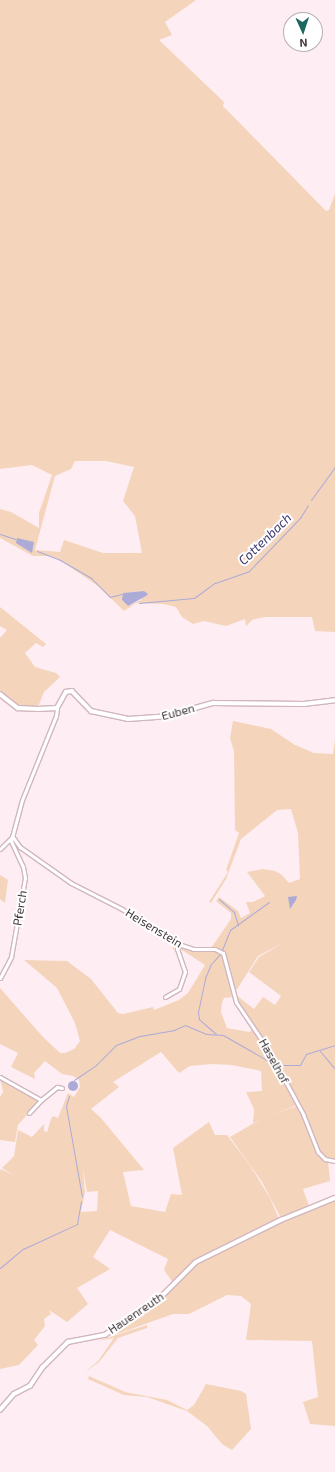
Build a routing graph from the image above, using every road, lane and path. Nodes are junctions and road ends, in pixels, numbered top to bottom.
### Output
1 (0, 694) edge
2 (335, 700) edge
3 (57, 708) junction
4 (12, 837) junction
5 (0, 849) edge
6 (178, 944) junction
7 (224, 953) joint
8 (0, 978) edge
9 (165, 997) dead end
10 (0, 1076) edge
11 (62, 1088) dead end
12 (41, 1100) junction
13 (29, 1113) dead end
14 (335, 1161) edge
15 (335, 1198) edge
16 (0, 1410) edge

1 - 3 street
2 - 3 street, Euben
3 - 4 street, Euben
4 - 5 street
4 - 6 street, Heisenstein
4 - 8 street, Pferch
6 - 7 street, Heisenstein
6 - 9 street
7 - 14 street, Haselhof
10 - 12 street
11 - 12 street
12 - 13 street
15 - 16 street, Hauenreuth

